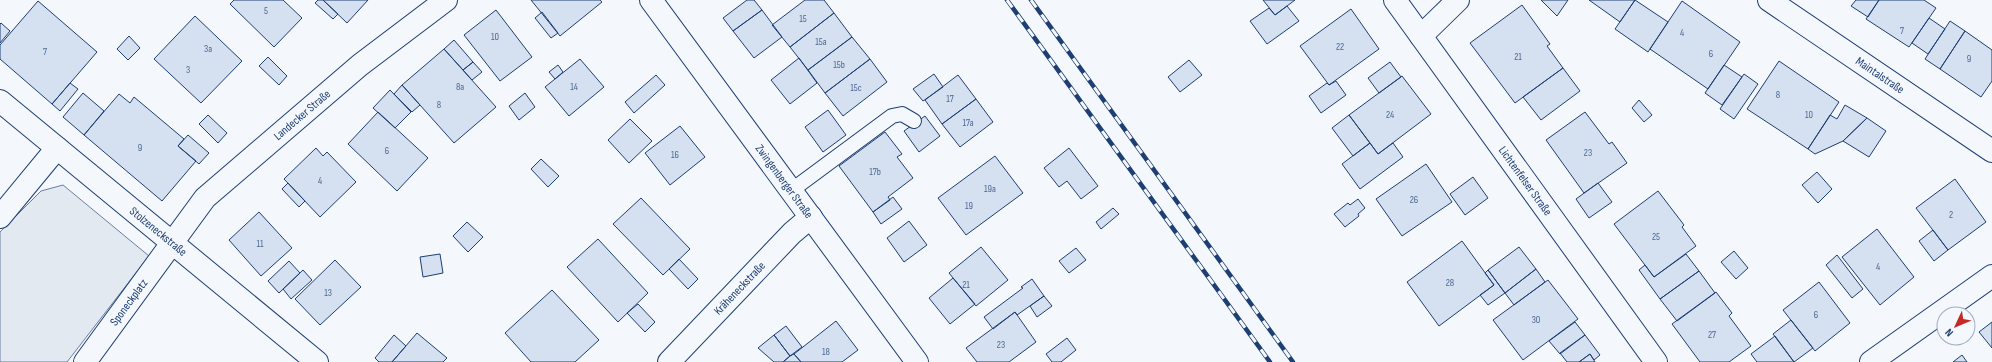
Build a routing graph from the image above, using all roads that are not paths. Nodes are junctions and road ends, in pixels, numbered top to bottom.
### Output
1 (446, 0) edge
2 (651, 0) edge
3 (1395, 0) edge
4 (1458, 0) edge
5 (1769, 0) edge
6 (1421, 36) junction
7 (0, 100) edge
8 (914, 122) dead end
9 (57, 148) junction
10 (1992, 151) edge
11 (792, 190) junction
12 (0, 217) edge
13 (811, 217) junction
14 (173, 244) junction
15 (1992, 276) edge
16 (85, 362) edge
17 (317, 362) edge
18 (669, 362) edge
19 (917, 362) edge
20 (1656, 362) edge
21 (1871, 362) edge

1 - 14 street, Landecker Straße
2 - 11 street, Zwingenberger Straße
3 - 6 street, Lichtenfelser Straße
4 - 6 street
5 - 10 street, Maintalstraße
6 - 20 street, Lichtenfelser Straße
7 - 9 street, Stolzeneckstraße
8 - 11 lane
9 - 12 street
9 - 14 street, Stolzeneckstraße
11 - 13 street, Zwingenberger Straße
13 - 18 street, Kräheneckstraße
13 - 19 street, Zwingenberger Straße
14 - 16 street, Sponeckplatz
14 - 17 street, Stolzeneckstraße
15 - 21 street

